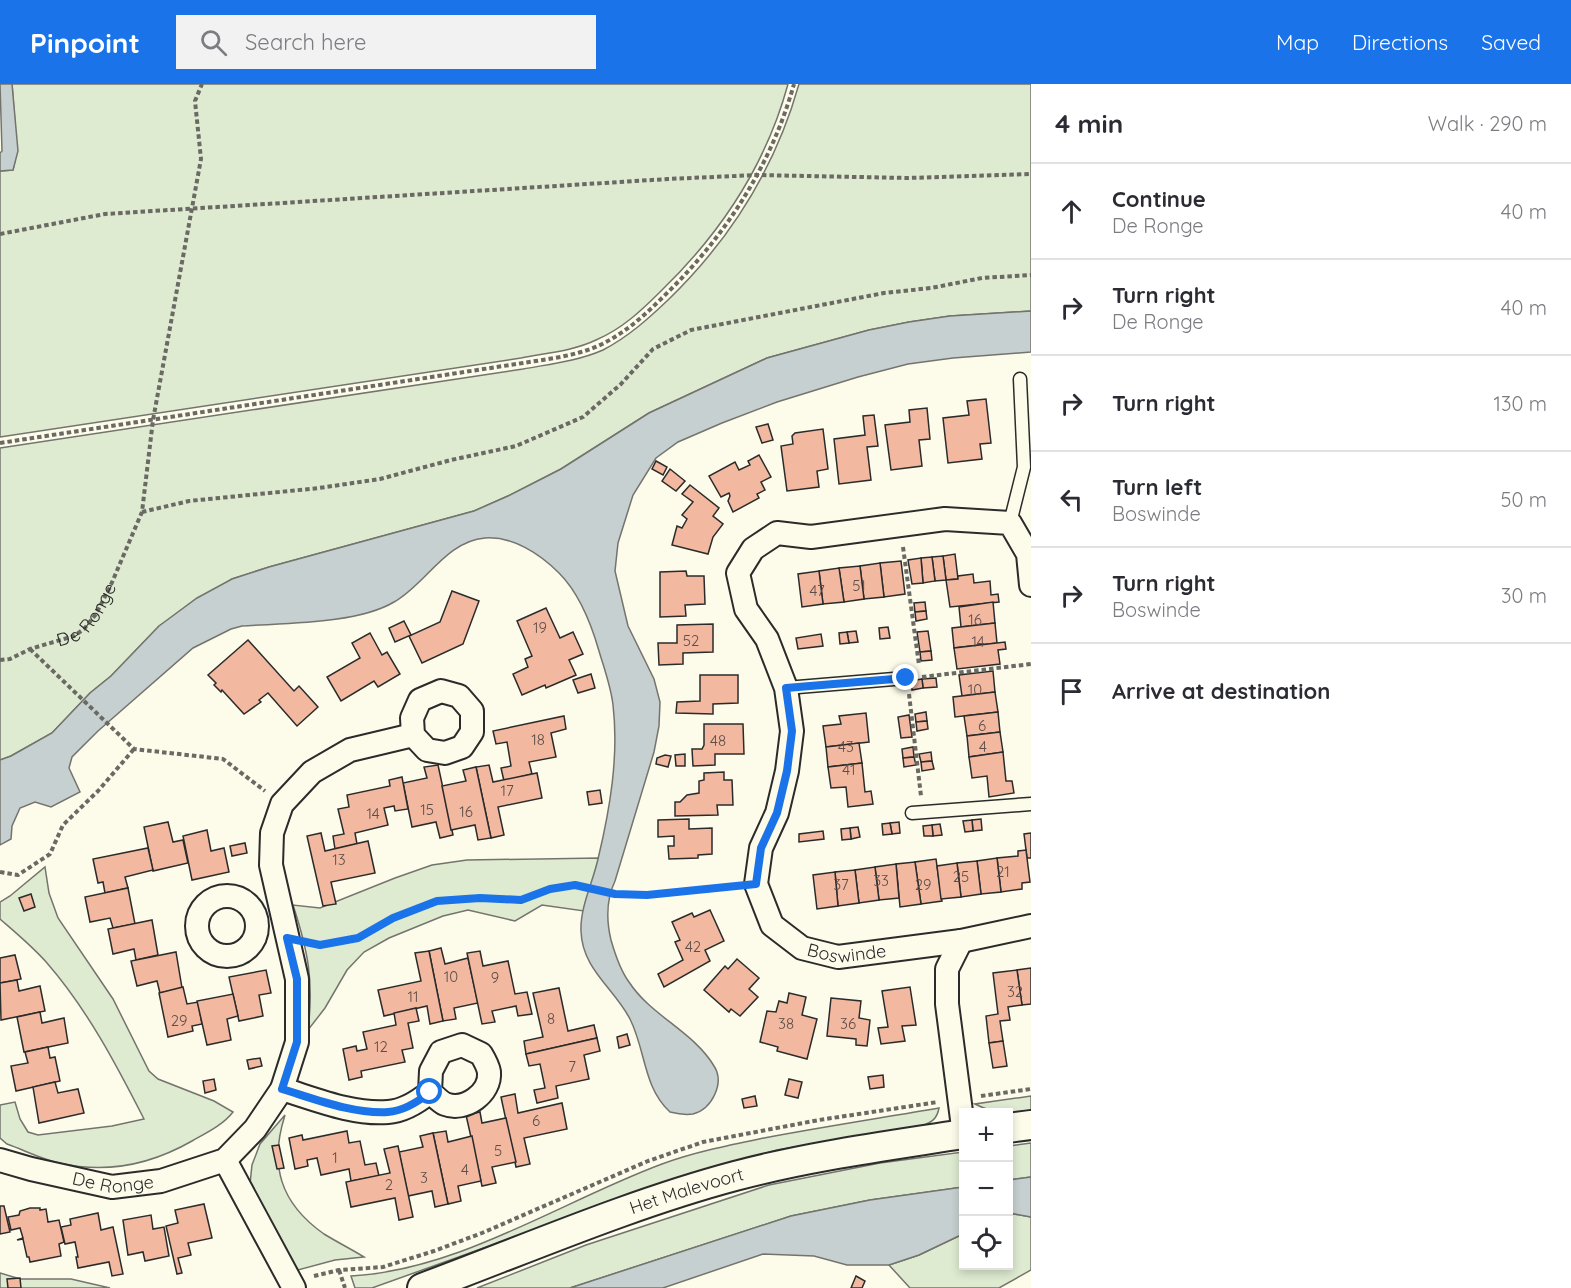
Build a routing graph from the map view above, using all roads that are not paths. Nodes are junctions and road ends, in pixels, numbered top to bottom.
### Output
1 (1020, 379) dead end
2 (1010, 523) junction
3 (1030, 554) edge
4 (1031, 585) edge
5 (906, 678) road end
6 (786, 688) junction
7 (413, 735) dead end
8 (1031, 804) edge
9 (917, 812) road end
10 (257, 923) dead end
11 (1031, 926) edge
12 (285, 929) junction
13 (961, 940) junction
14 (282, 1089) junction
15 (430, 1092) dead end
16 (961, 1108) edge
17 (1031, 1125) edge
18 (1013, 1127) edge
19 (959, 1135) edge
20 (0, 1160) edge
21 (225, 1160) junction
22 (294, 1288) edge
23 (422, 1288) edge

1 - 2 lane
2 - 3 street
2 - 6 street, Boswinde
3 - 4 street
5 - 6 lane
6 - 13 street, Boswinde
7 - 12 street, De Ronge
8 - 9 lane
10 - 12 street
11 - 13 street, Boswinde
12 - 14 street, De Ronge
13 - 16 street
14 - 15 street
14 - 21 street, De Ronge
17 - 18 street
19 - 23 street, Het Malevoort
20 - 21 street, De Ronge
21 - 22 street

